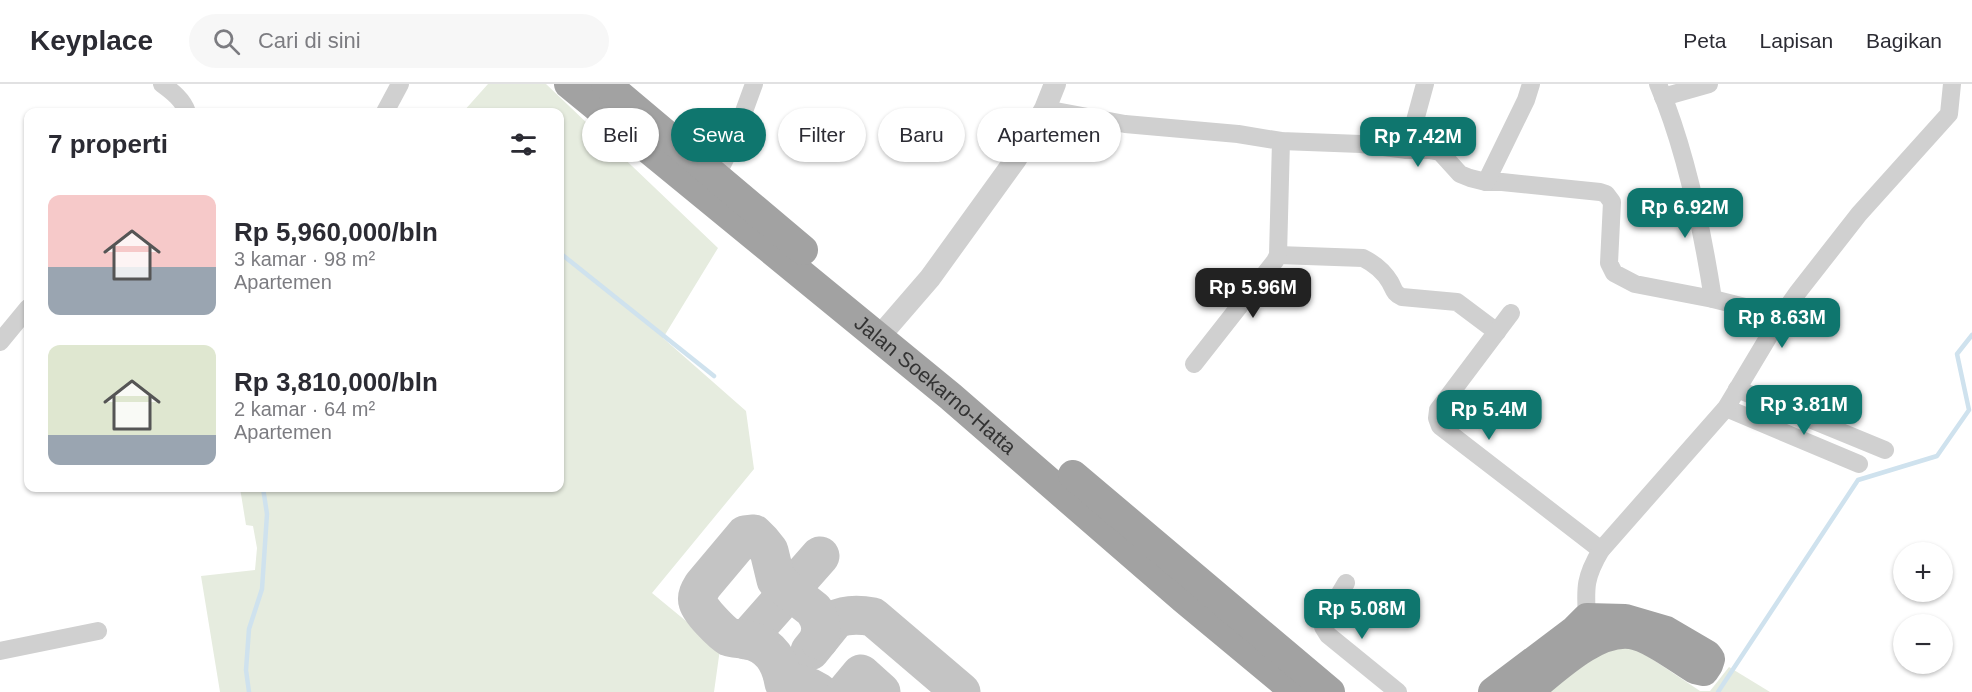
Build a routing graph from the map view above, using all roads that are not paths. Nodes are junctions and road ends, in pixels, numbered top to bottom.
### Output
1 (400, 84) edge
2 (569, 84) edge
3 (606, 84) edge
4 (754, 84) edge
5 (1055, 84) edge
6 (1425, 84) edge
7 (1531, 84) edge
8 (1709, 84) edge
9 (1952, 84) edge
10 (169, 89) edge
11 (1661, 90) edge
12 (184, 108) edge
13 (387, 108) edge
14 (1045, 108) edge
15 (1121, 123) edge
16 (1281, 141) junction
17 (1407, 150) junction
18 (1014, 162) edge
19 (716, 177) junction
20 (1486, 182) junction
21 (1278, 255) junction
22 (1713, 299) junction
23 (24, 313) edge
24 (1511, 313) dead end
25 (1781, 316) junction
26 (885, 330) junction
27 (1497, 332) junction
28 (0, 342) edge
29 (1194, 364) dead end
30 (1737, 389) junction
31 (1726, 408) junction
32 (1885, 450) dead end
33 (1859, 464) dead end
34 (1600, 550) junction
35 (1346, 583) dead end
36 (1587, 618) junction
37 (98, 631) dead end
38 (0, 651) edge
39 (1535, 678) edge
40 (1296, 692) edge
41 (1330, 692) edge
42 (1398, 692) edge
43 (1493, 692) edge

1 - 13 street
2 - 26 highway, Jalan Soekarno-Hatta
3 - 19 highway, Jalan Soekarno-Hatta
4 - 19 street
5 - 14 street
6 - 17 street
7 - 20 street
8 - 11 street
9 - 25 street
10 - 12 street
11 - 22 street
15 - 16 street
16 - 17 street
16 - 21 street
17 - 20 street
18 - 26 street
19 - 26 highway, Jalan Soekarno-Hatta
20 - 22 street
21 - 27 street
21 - 29 street
22 - 25 street
23 - 28 street
24 - 27 street
25 - 30 street
26 - 40 highway, Jalan Soekarno-Hatta
26 - 41 highway, Jalan Soekarno-Hatta
27 - 34 street
30 - 31 street
30 - 32 street
31 - 33 street
31 - 34 street
34 - 36 street
35 - 42 street
36 - 39 highway
36 - 39 highway
37 - 38 street
39 - 43 highway

